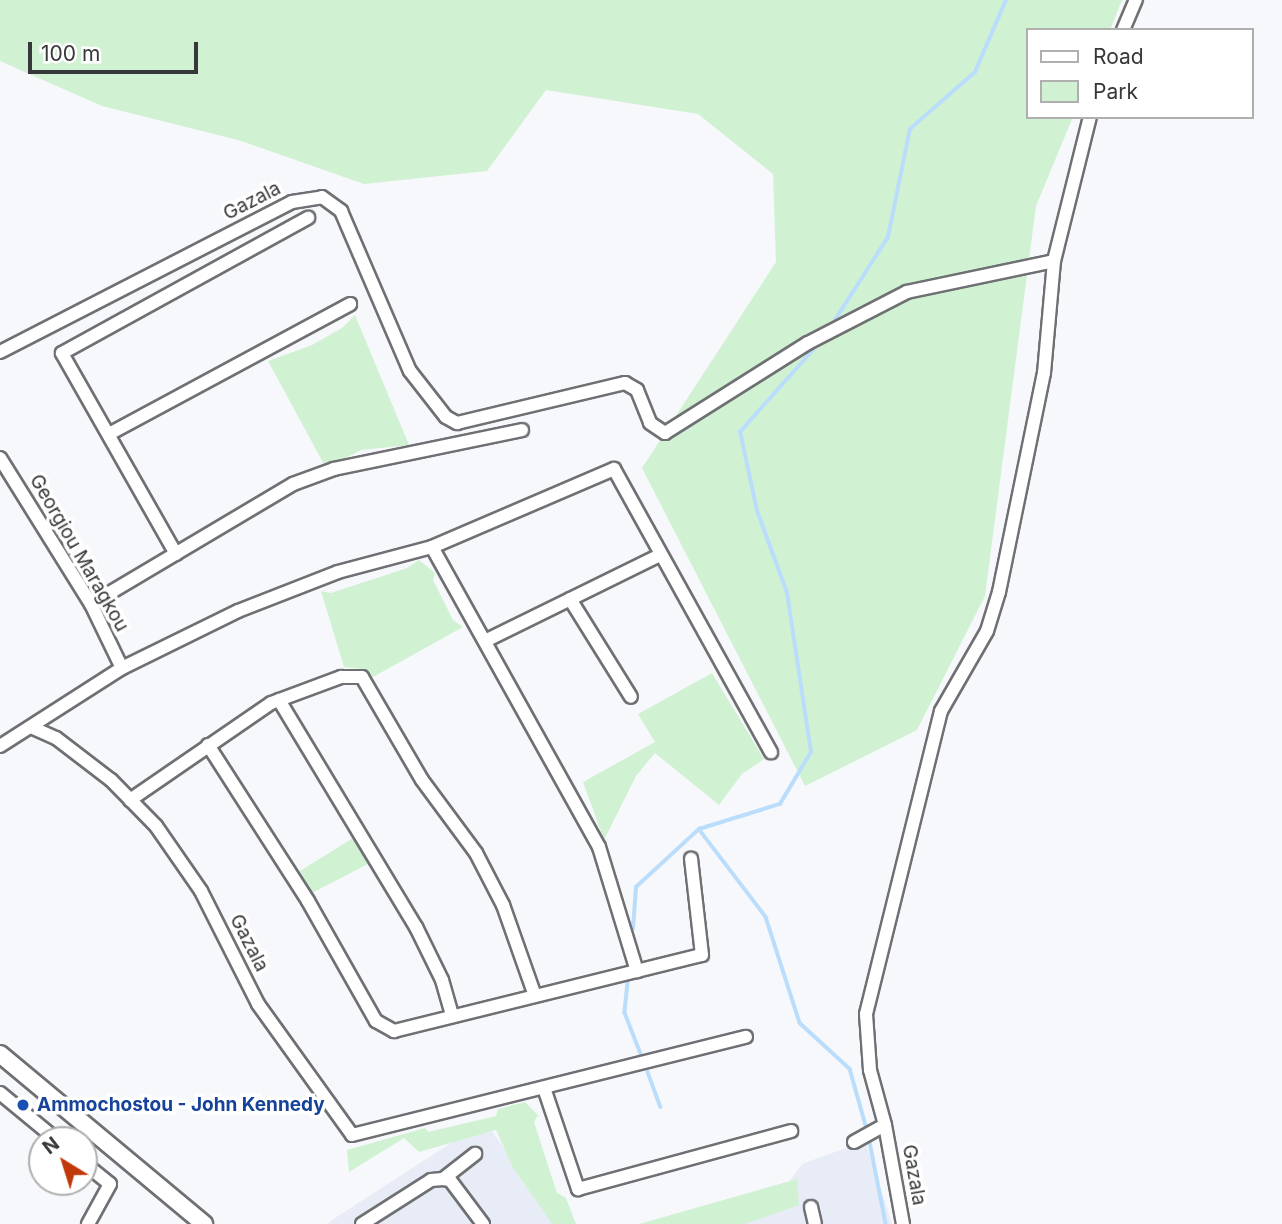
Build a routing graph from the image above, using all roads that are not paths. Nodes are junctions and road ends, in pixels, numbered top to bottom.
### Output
1 (1136, 0) edge
2 (1124, 28) edge
3 (1090, 119) edge
4 (308, 218) dead end
5 (1054, 261) junction
6 (350, 304) dead end
7 (0, 352) edge
8 (522, 429) dead end
9 (109, 434) junction
10 (0, 458) edge
11 (432, 547) junction
12 (176, 554) junction
13 (658, 556) junction
14 (570, 599) junction
15 (91, 604) junction
16 (485, 640) junction
17 (122, 668) junction
18 (631, 697) dead end
19 (279, 700) junction
20 (31, 727) junction
21 (208, 745) junction
22 (0, 746) edge
23 (771, 752) dead end
24 (130, 800) junction
25 (691, 859) dead end
26 (636, 971) junction
27 (535, 996) junction
28 (452, 1016) junction
29 (746, 1037) dead end
30 (0, 1054) edge
31 (544, 1088) junction
32 (0, 1093) edge
33 (885, 1125) junction
34 (40, 1126) edge
35 (791, 1131) dead end
36 (854, 1142) dead end
37 (475, 1154) dead end
38 (98, 1174) edge
39 (443, 1179) junction
40 (393, 1206) junction
41 (811, 1208) dead end
42 (88, 1224) edge
43 (204, 1224) edge
44 (362, 1224) edge
45 (392, 1224) edge
46 (483, 1224) edge
47 (815, 1224) edge
48 (903, 1224) edge

1 - 2 street
3 - 5 street
4 - 9 street
5 - 7 street, Gazala
5 - 33 street
6 - 9 street
8 - 12 street
9 - 12 street
10 - 15 street, Georgiou Maragkou
11 - 13 street
11 - 16 street
11 - 17 street
12 - 15 street
13 - 14 street
13 - 23 street
14 - 16 street
14 - 18 street
15 - 17 street, Georgiou Maragkou
16 - 26 street
17 - 20 street
19 - 21 street
19 - 27 street
19 - 28 street
20 - 22 street
20 - 24 street, Gazala
21 - 24 street
21 - 28 street
24 - 31 street, Gazala
25 - 26 street
26 - 27 street
27 - 28 street
29 - 31 street
30 - 43 main road
31 - 35 street
32 - 34 street
33 - 36 street, Gazala
33 - 48 street, Gazala
37 - 39 street
38 - 42 street
39 - 40 street
39 - 46 street
40 - 44 street
40 - 45 street
41 - 47 street

